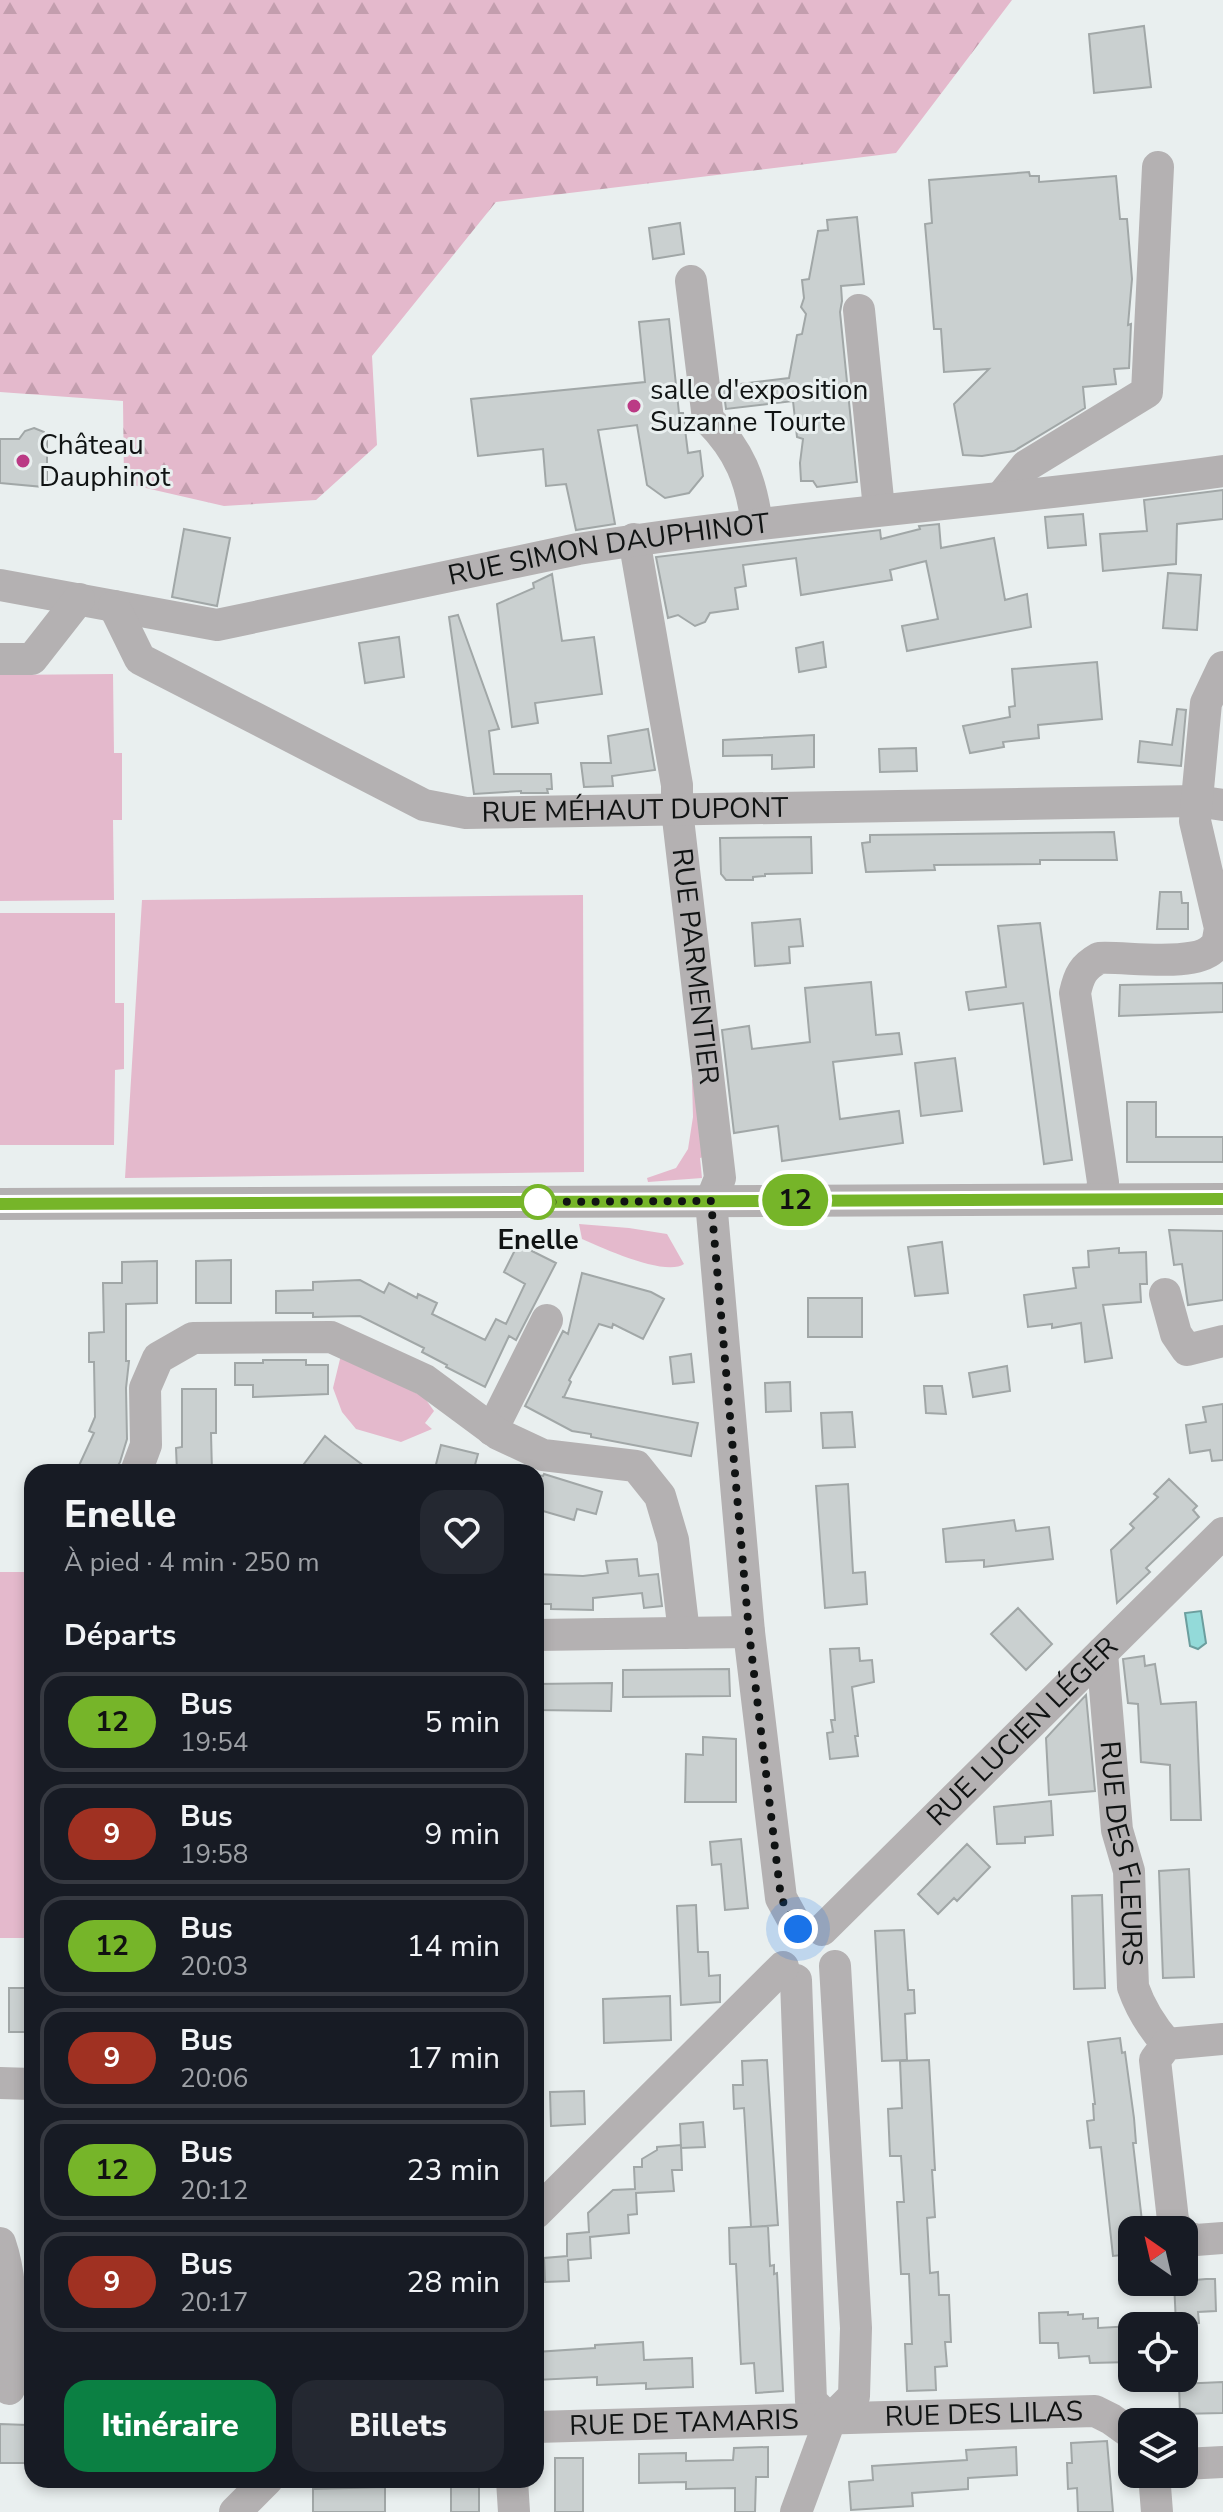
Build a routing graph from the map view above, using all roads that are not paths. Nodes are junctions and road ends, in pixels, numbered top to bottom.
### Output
1 (1158, 167) dead end
2 (691, 281) dead end
3 (859, 310) dead end
4 (1223, 471) edge
5 (1002, 496) junction
6 (879, 509) junction
7 (757, 524) junction
8 (634, 539) junction
9 (0, 585) edge
10 (79, 599) junction
11 (114, 606) junction
12 (0, 659) edge
13 (1220, 678) edge
14 (1209, 803) edge
15 (677, 810) junction
16 (1101, 1198) junction
17 (1223, 1199) edge
18 (711, 1201) junction
19 (0, 1204) edge
20 (1165, 1294) dead end
21 (547, 1320) dead end
22 (1223, 1341) edge
23 (492, 1430) junction
24 (139, 1464) edge
25 (1223, 1533) edge
26 (749, 1632) junction
27 (684, 1633) junction
28 (544, 1635) edge
29 (1102, 1653) junction
30 (810, 1930) junction
31 (835, 1966) junction
32 (789, 1974) junction
33 (737, 2013) junction
34 (797, 2021) junction
35 (839, 2032) junction
36 (1223, 2039) edge
37 (1167, 2044) junction
38 (0, 2083) edge
39 (24, 2084) edge
40 (544, 2205) edge
41 (1172, 2216) edge
42 (1223, 2238) edge
43 (1198, 2240) edge
44 (0, 2243) edge
45 (809, 2351) junction
46 (855, 2355) junction
47 (14, 2389) edge
48 (830, 2420) junction
49 (1118, 2424) edge
50 (544, 2427) edge
51 (1223, 2462) edge
52 (1198, 2463) edge
53 (259, 2488) edge
54 (512, 2488) edge
55 (1155, 2488) edge
56 (235, 2512) edge
57 (514, 2512) edge
58 (796, 2512) edge
59 (1157, 2512) edge

1 - 5 street
2 - 7 street
3 - 6 street
4 - 5 street, RUE SIMON DAUPHINOT
5 - 6 street, RUE SIMON DAUPHINOT
6 - 7 street, RUE SIMON DAUPHINOT
7 - 8 street, RUE SIMON DAUPHINOT
8 - 11 street, RUE SIMON DAUPHINOT
8 - 15 street, RUE PARMENTIER
9 - 10 street, RUE SIMON DAUPHINOT
10 - 11 street, RUE SIMON DAUPHINOT
10 - 12 street
11 - 15 street, RUE MÉHAUT DUPONT
13 - 14 street
14 - 15 street, RUE MÉHAUT DUPONT
14 - 16 street
15 - 18 street, RUE PARMENTIER
16 - 17 street
16 - 18 street
18 - 19 street
18 - 26 street, RUE PARMENTIER
20 - 22 street
21 - 23 street
23 - 24 street
23 - 27 street
25 - 29 street, RUE LUCIEN LÉGER
26 - 27 street
26 - 30 street, RUE PARMENTIER
27 - 28 street
29 - 30 street, RUE LUCIEN LÉGER
29 - 37 street, RUE DES FLEURS
30 - 31 street
30 - 32 street, RUE LUCIEN LÉGER
31 - 32 street, RUE LUCIEN LÉGER
31 - 35 street
32 - 33 street, RUE LUCIEN LÉGER
32 - 34 street
33 - 34 street
33 - 40 street, RUE LUCIEN LÉGER
34 - 35 street
34 - 45 street
35 - 46 street
36 - 37 street
37 - 41 street
38 - 39 street
42 - 43 street
44 - 47 street
45 - 46 street
45 - 48 street
46 - 48 street
48 - 49 street, RUE DES LILAS
48 - 50 street, RUE DE TAMARIS
48 - 58 street
51 - 52 street
53 - 56 street
54 - 57 street
55 - 59 street

